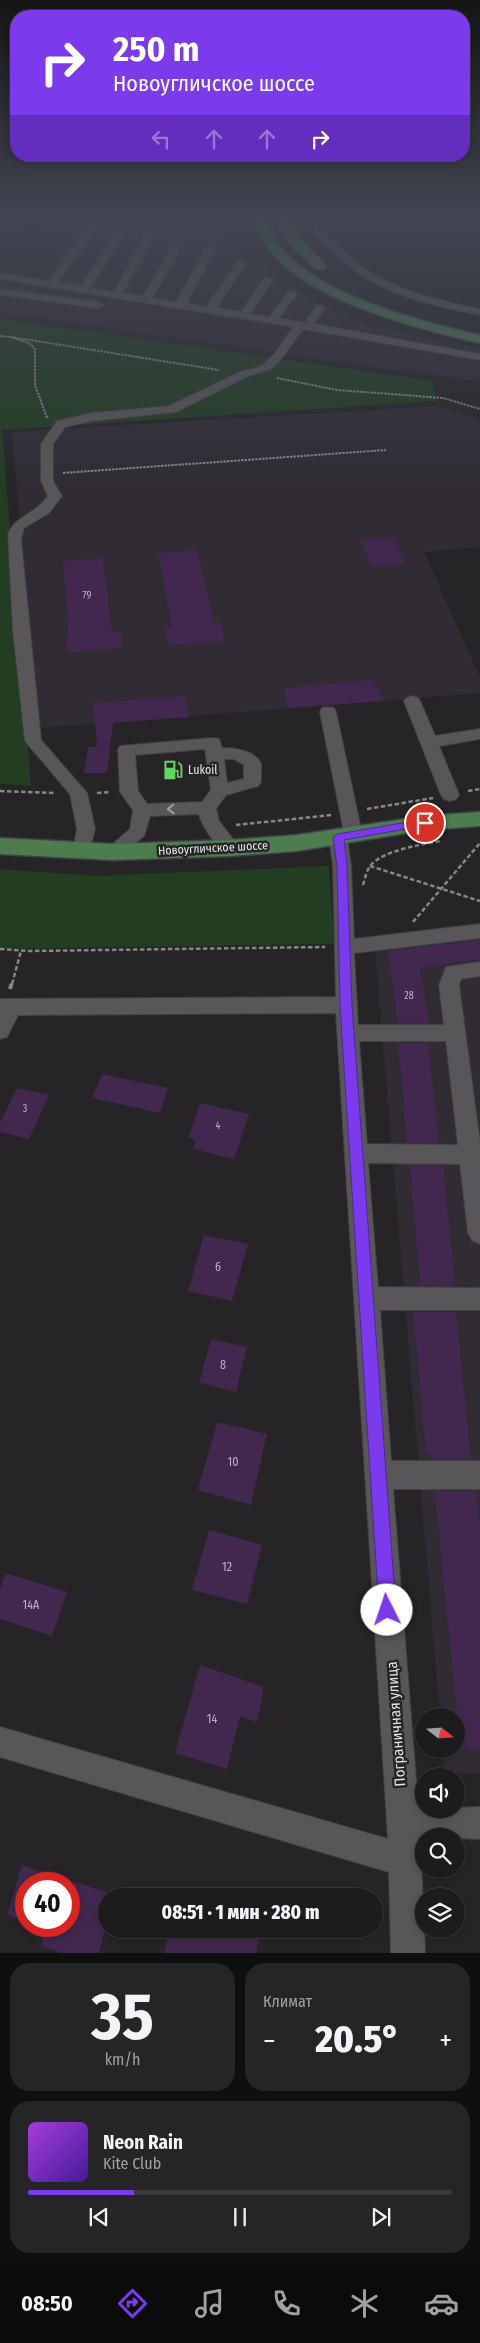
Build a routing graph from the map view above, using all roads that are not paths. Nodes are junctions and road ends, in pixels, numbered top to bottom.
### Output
1 (205, 308) edge
2 (249, 308) edge
3 (281, 308) edge
4 (320, 308) dead end
5 (370, 308) edge
6 (406, 308) edge
7 (463, 308) edge
8 (210, 309) joint
9 (480, 312) edge
10 (244, 315) junction
11 (272, 320) junction
12 (304, 325) junction
13 (480, 327) edge
14 (480, 338) edge
15 (480, 357) edge
16 (412, 701) dead end
17 (328, 712) dead end
18 (480, 734) edge
19 (431, 742) junction
20 (214, 754) junction
21 (220, 791) junction
22 (450, 795) dead end
23 (480, 802) edge
24 (207, 808) junction
25 (142, 810) junction
26 (480, 820) edge
27 (425, 823) junction
28 (346, 836) junction
29 (0, 846) edge
30 (231, 848) junction
31 (82, 851) junction
32 (114, 852) junction
33 (480, 930) edge
34 (343, 947) junction
35 (480, 969) edge
36 (346, 1005) junction
37 (6, 1007) edge
38 (0, 1031) edge
39 (348, 1033) junction
40 (454, 1033) junction
41 (358, 1153) junction
42 (475, 1155) edge
43 (480, 1233) edge
44 (367, 1298) junction
45 (480, 1299) edge
46 (378, 1475) junction
47 (480, 1476) edge
48 (0, 1742) edge
49 (403, 1821) junction
50 (480, 1824) edge
51 (404, 1860) junction
52 (408, 1953) edge

1 - 8 street
2 - 10 street
3 - 11 street
4 - 12 street
5 - 14 main road
6 - 13 main road
7 - 9 street
8 - 10 street
10 - 11 street
11 - 12 street
12 - 15 street
12 - 31 street
16 - 19 street
17 - 28 street, Пограничная улица
18 - 19 street
19 - 22 street
20 - 21 street
20 - 21 street
20 - 25 street
21 - 24 street
23 - 27 main road, Новоугличское шоссе
24 -> 25 street
24 - 30 street
25 - 32 street
26 - 27 main road, Новоугличское шоссе
27 - 28 main road, Новоугличское шоссе
28 - 30 main road, Новоугличское шоссе
28 - 34 street, Пограничная улица
29 - 31 main road, Новоугличское шоссе
30 - 32 main road, Новоугличское шоссе
31 - 32 main road, Новоугличское шоссе
33 - 34 street
34 - 36 street, Пограничная улица
35 - 40 street
36 - 37 street
36 - 39 street, Пограничная улица
37 - 38 street
39 - 40 street
39 - 41 street, Пограничная улица
40 - 42 street
41 - 42 street
41 - 44 street, Пограничная улица
42 - 43 street
44 - 45 street
44 - 46 street, Пограничная улица
46 - 47 street
46 - 49 street, Пограничная улица
48 - 51 street
49 - 50 street
49 - 51 street, Пограничная улица
51 - 52 street, Пограничная улица

